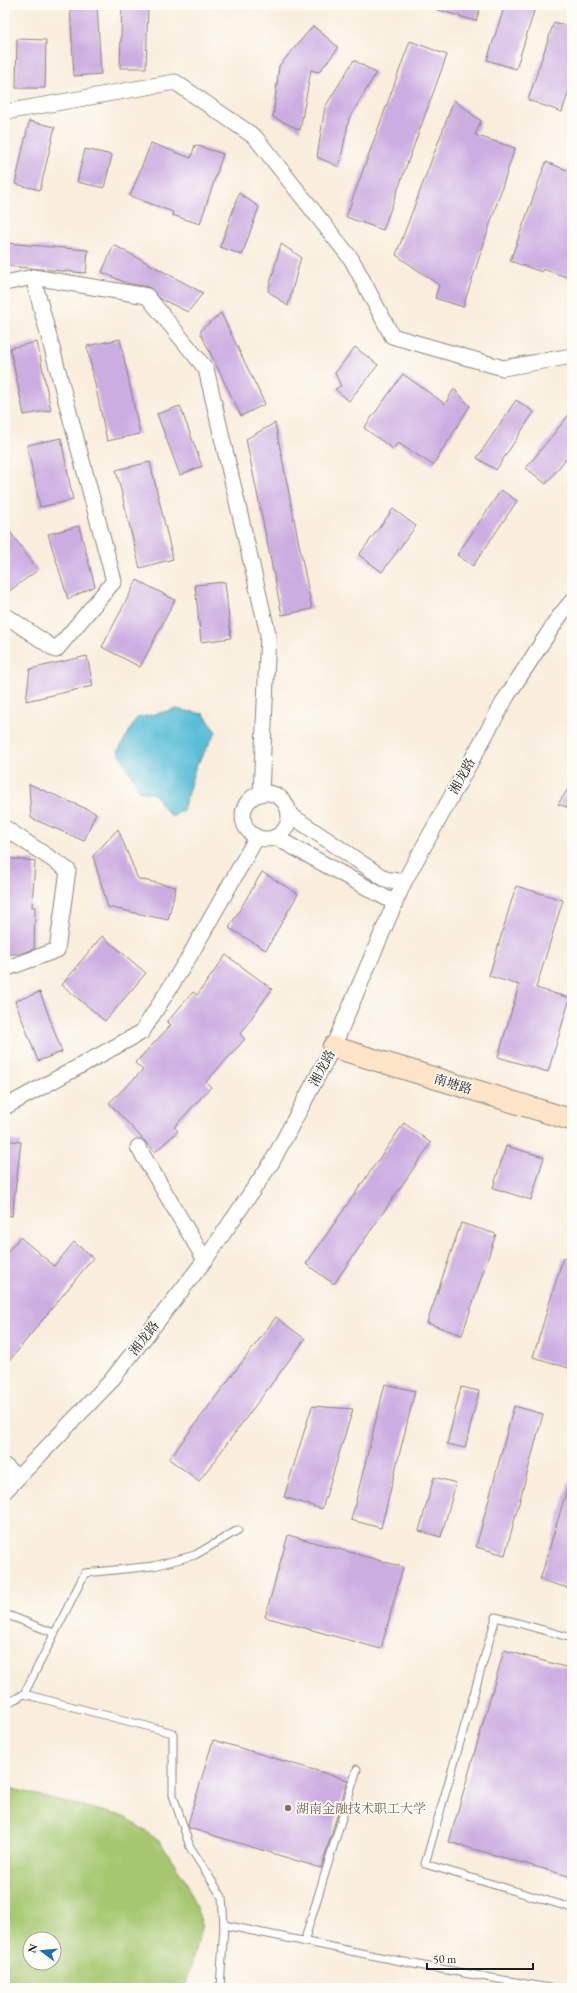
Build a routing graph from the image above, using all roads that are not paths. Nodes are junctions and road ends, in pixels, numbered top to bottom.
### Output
1 (5, 112) edge
2 (33, 277) junction
3 (5, 283) edge
4 (572, 356) edge
5 (572, 601) edge
6 (5, 615) edge
7 (261, 794) junction
8 (289, 814) junction
9 (5, 828) edge
10 (257, 837) junction
11 (275, 837) junction
12 (404, 882) junction
13 (395, 903) junction
14 (5, 969) edge
15 (333, 1047) junction
16 (5, 1107) edge
17 (572, 1120) edge
18 (138, 1146) dead end
19 (205, 1260) junction
20 (5, 1466) edge
21 (17, 1477) junction
22 (5, 1491) edge
23 (238, 1530) dead end
24 (5, 1614) edge
25 (54, 1633) junction
26 (572, 1638) edge
27 (24, 1694) junction
28 (5, 1705) edge
29 (357, 1769) dead end
30 (572, 1908) edge
31 (224, 1925) junction
32 (304, 1942) junction
33 (220, 1988) edge
34 (549, 1988) edge

1 - 4 street
2 - 3 street
2 - 6 street
2 - 7 street
5 - 12 street, 湘龙路
7 - 8 street
7 - 10 street
8 - 11 street
8 - 12 street
9 - 14 street
10 - 11 street
10 - 16 street
11 - 13 street
12 - 13 street, 湘龙路
13 - 15 street, 湘龙路
15 - 17 street, 南塘路
15 - 19 street, 湘龙路
18 - 19 street
19 - 21 street, 湘龙路
20 - 21 street
21 - 22 street, 湘龙路
23 - 25 lane
24 - 25 lane
25 - 27 lane
26 - 30 lane
27 - 28 lane
27 - 31 lane
29 - 32 lane
31 - 32 lane
31 - 33 lane
32 - 34 lane

